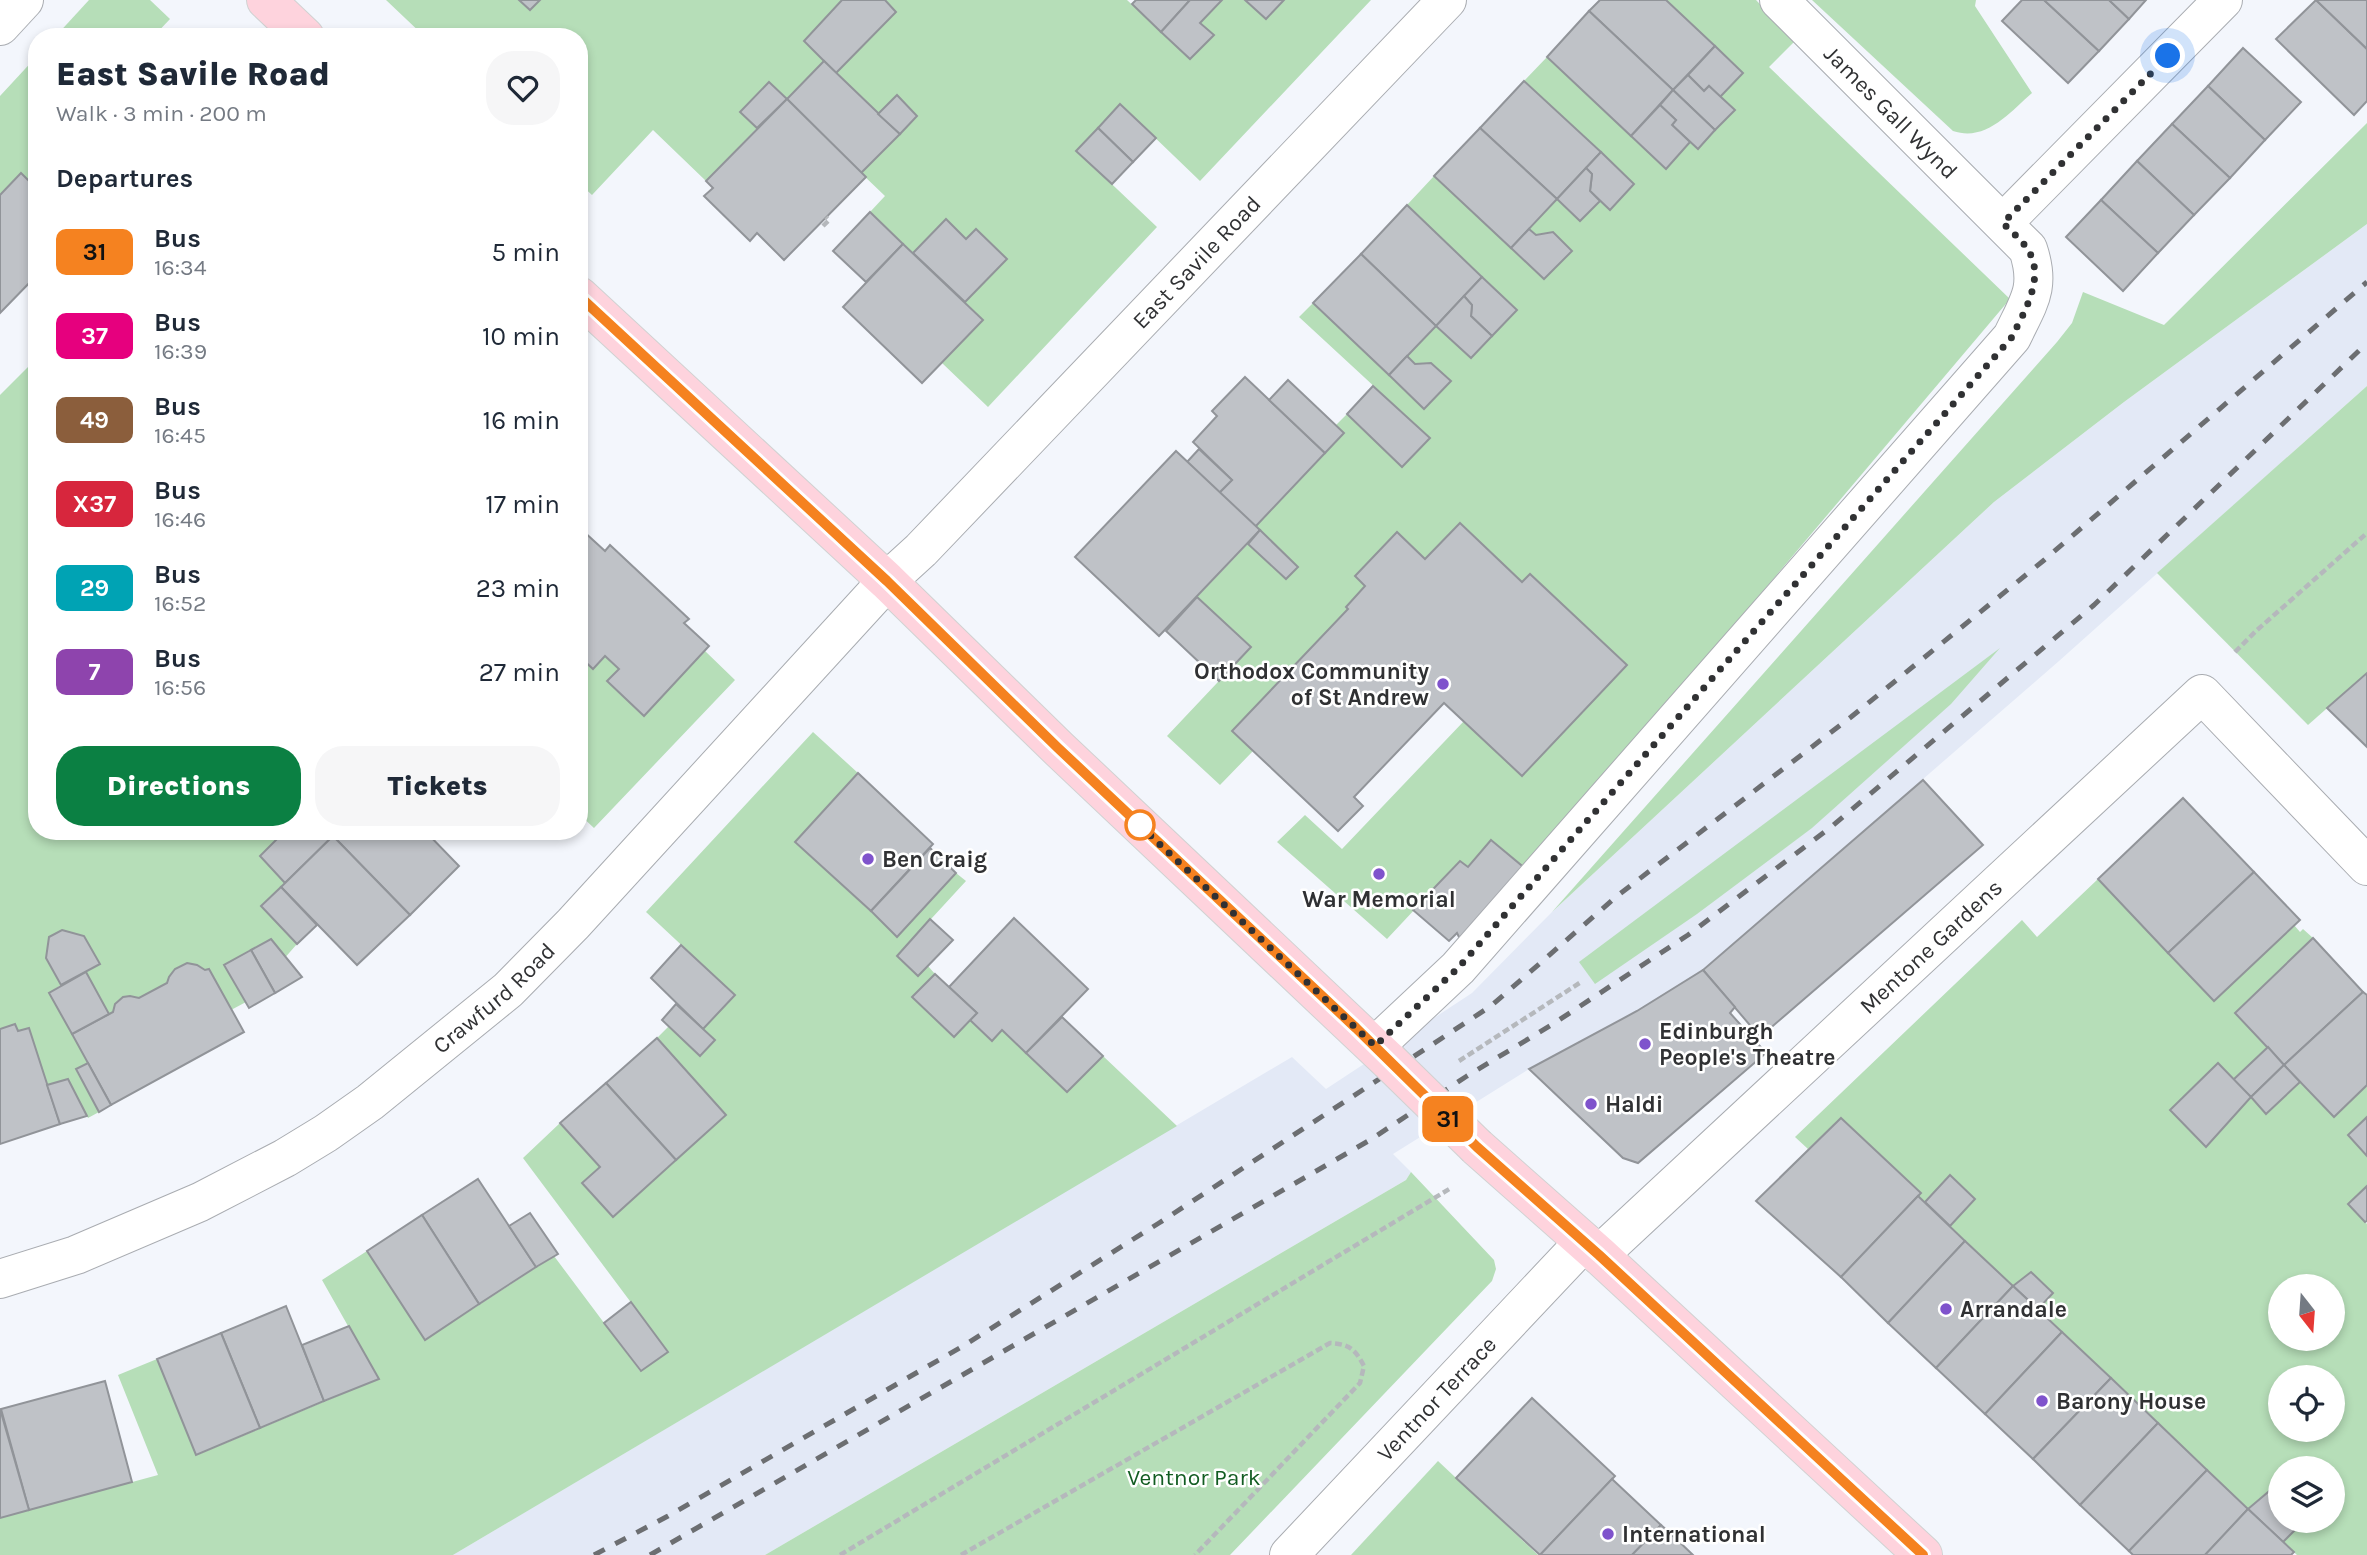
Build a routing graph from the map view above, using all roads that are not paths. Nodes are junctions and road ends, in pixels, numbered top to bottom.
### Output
1 (24, 0) edge
2 (266, 0) edge
3 (1447, 0) edge
4 (1779, 0) edge
5 (2223, 0) edge
6 (0, 26) edge
7 (296, 28) edge
8 (2003, 223) junction
9 (588, 304) edge
10 (887, 581) junction
11 (2367, 866) edge
12 (1382, 1053) junction
13 (1592, 1248) junction
14 (0, 1279) edge
15 (1289, 1555) edge
16 (1923, 1555) edge

1 - 6 street
2 - 7 main road
3 - 10 street, East Savile Road
4 - 8 street, James Gall Wynd
5 - 8 street
8 - 12 street, James Gall Wynd
9 - 10 main road
10 - 12 main road
10 - 14 street, Crawfurd Road
11 - 13 street, Mentone Gardens
12 - 13 main road, bridge
13 - 15 street, Ventnor Terrace
13 - 16 main road

